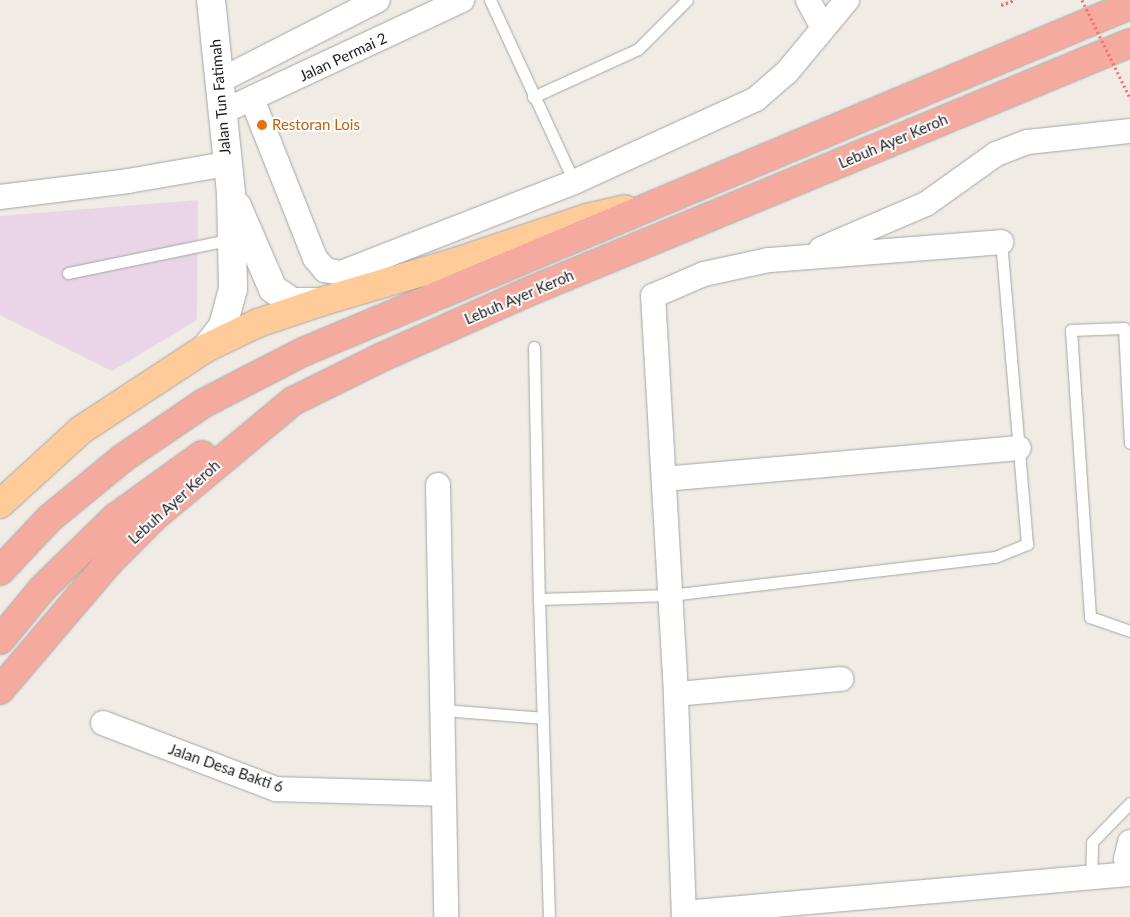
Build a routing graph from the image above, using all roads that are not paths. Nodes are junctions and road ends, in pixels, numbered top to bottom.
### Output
1 (211, 0) edge
2 (378, 0) edge
3 (462, 0) edge
4 (490, 0) edge
5 (687, 0) edge
6 (808, 0) edge
7 (847, 0) edge
8 (1123, 5) edge
9 (822, 26) junction
10 (1130, 43) edge
11 (219, 81) junction
12 (533, 97) junction
13 (252, 99) junction
14 (222, 112) junction
15 (1130, 131) edge
16 (226, 164) junction
17 (574, 182) junction
18 (232, 194) junction
19 (0, 197) edge
20 (677, 197) junction
21 (232, 239) junction
22 (1001, 242) joint
23 (803, 256) junction
24 (68, 273) dead end
25 (320, 302) junction
26 (534, 347) dead end
27 (206, 348) junction
28 (293, 401) junction
29 (1130, 443) edge
30 (1019, 448) junction
31 (664, 479) junction
32 (438, 485) dead end
33 (0, 504) edge
34 (0, 571) edge
35 (670, 595) junction
36 (539, 599) junction
37 (1130, 630) edge
38 (0, 640) edge
39 (841, 679) dead end
40 (0, 690) edge
41 (676, 694) junction
42 (442, 710) junction
43 (543, 718) junction
44 (103, 722) dead end
45 (443, 794) junction
46 (1130, 803) edge
47 (1130, 842) edge
48 (1130, 869) edge
49 (1130, 874) edge
50 (1091, 877) junction
51 (684, 915) edge
52 (446, 917) edge
53 (549, 917) edge

1 - 11 street, Jalan Tun Fatimah
2 - 11 street
3 - 13 street, Jalan Permai 2
4 - 12 lane
5 - 12 lane
6 - 9 street
7 - 9 street
8 - 20 highway
9 - 17 street
10 - 28 highway, Lebuh Ayer Keroh
11 - 14 street, Jalan Tun Fatimah
12 - 17 lane
13 - 14 street, Jalan Permai 2
13 - 17 street
14 - 16 street, Jalan Tun Fatimah
15 - 23 street
16 - 18 street, Jalan Tun Fatimah
16 - 19 street
18 - 21 street, Jalan Tun Fatimah
18 - 25 street, Jalan Tun Fatimah
20 - 25 main road
20 - 34 highway
21 - 24 lane
21 - 27 street, Jalan Tun Fatimah
22 - 23 street
22 - 30 lane
23 - 31 street
25 - 27 main road
26 - 36 lane
27 - 33 main road
28 - 38 highway
28 - 40 highway, Lebuh Ayer Keroh
29 - 37 lane
30 - 31 street
30 - 35 lane
31 - 35 street
32 - 42 street
35 - 36 lane
35 - 41 street
36 - 43 lane
39 - 41 street
41 - 51 street
42 - 43 lane
42 - 45 street
43 - 53 lane
44 - 45 street, Jalan Desa Bakti 6
45 - 52 street
46 - 50 lane
47 - 48 street
49 - 50 street
50 - 51 street

